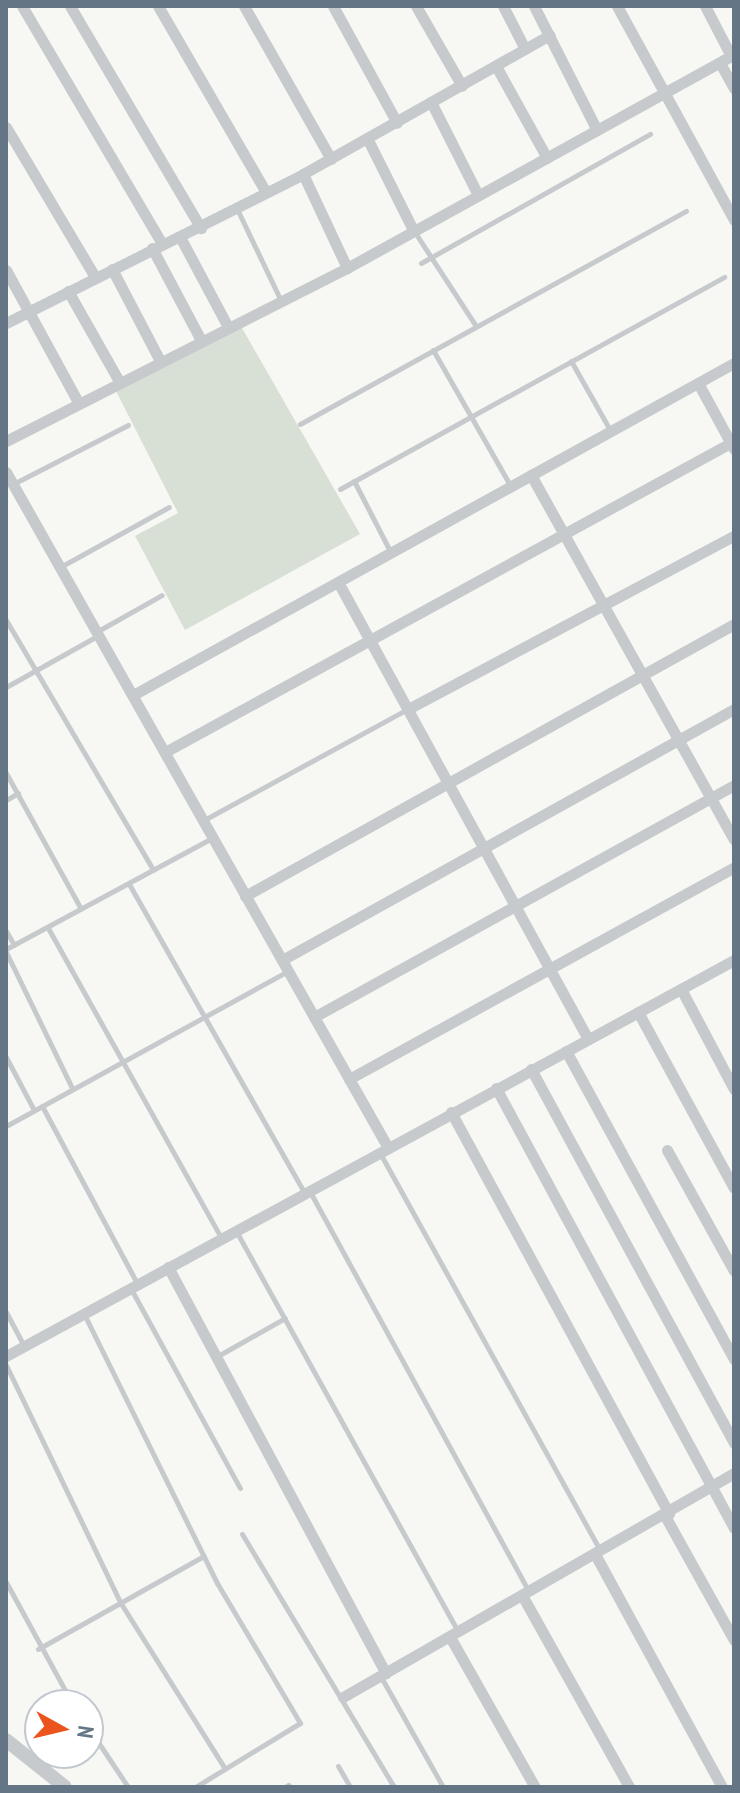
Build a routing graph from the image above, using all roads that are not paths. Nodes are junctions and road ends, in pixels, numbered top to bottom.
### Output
1 (22, 6) edge
2 (70, 6) edge
3 (158, 6) edge
4 (244, 6) edge
5 (333, 6) edge
6 (416, 6) edge
7 (503, 6) edge
8 (534, 6) edge
9 (617, 6) edge
10 (705, 6) edge
11 (550, 35) junction
12 (525, 49) junction
13 (732, 55) edge
14 (720, 63) junction
15 (496, 66) junction
16 (462, 86) junction
17 (734, 88) edge
18 (662, 94) junction
19 (431, 102) junction
20 (397, 123) junction
21 (6, 127) edge
22 (597, 130) junction
23 (650, 134) dead end
24 (368, 140) junction
25 (547, 158) junction
26 (331, 159) junction
27 (303, 174) junction
28 (266, 192) junction
29 (478, 195) junction
30 (237, 208) junction
31 (686, 211) dead end
32 (734, 220) edge
33 (201, 228) junction
34 (413, 230) junction
35 (180, 237) junction
36 (157, 246) junction
37 (434, 256) junction
38 (421, 263) dead end
39 (347, 268) junction
40 (112, 269) junction
41 (6, 270) edge
42 (95, 277) junction
43 (724, 277) dead end
44 (68, 291) junction
45 (281, 301) junction
46 (30, 310) junction
47 (6, 323) edge
48 (228, 327) junction
49 (476, 327) junction
50 (201, 340) junction
51 (433, 350) junction
52 (160, 361) junction
53 (571, 361) junction
54 (734, 363) edge
55 (119, 381) junction
56 (698, 383) junction
57 (78, 402) junction
58 (471, 416) junction
59 (300, 424) dead end
60 (128, 425) dead end
61 (610, 431) junction
62 (6, 441) edge
63 (733, 444) edge
64 (6, 472) edge
65 (531, 475) junction
66 (354, 481) junction
67 (14, 484) junction
68 (511, 486) junction
69 (340, 489) dead end
70 (169, 507) dead end
71 (565, 534) junction
72 (734, 536) edge
73 (391, 552) junction
74 (61, 567) junction
75 (338, 582) junction
76 (162, 595) dead end
77 (605, 605) junction
78 (6, 620) edge
79 (734, 624) edge
80 (98, 633) junction
81 (370, 641) junction
82 (35, 671) junction
83 (643, 674) junction
84 (6, 687) edge
85 (133, 695) junction
86 (408, 709) junction
87 (734, 709) edge
88 (679, 739) junction
89 (165, 752) junction
90 (6, 773) edge
91 (448, 783) junction
92 (734, 785) edge
93 (18, 793) junction
94 (711, 797) junction
95 (6, 800) edge
96 (203, 820) junction
97 (212, 838) junction
98 (734, 839) edge
99 (484, 848) junction
100 (734, 867) edge
101 (153, 870) junction
102 (129, 884) junction
103 (245, 896) junction
104 (515, 906) junction
105 (81, 909) junction
106 (48, 928) junction
107 (6, 931) edge
108 (14, 945) junction
109 (6, 951) edge
110 (734, 960) edge
111 (285, 965) junction
112 (550, 969) junction
113 (681, 989) junction
114 (638, 1012) junction
115 (205, 1016) junction
116 (314, 1017) junction
117 (588, 1039) junction
118 (566, 1051) junction
119 (6, 1057) edge
120 (124, 1061) junction
121 (531, 1069) junction
122 (349, 1079) junction
123 (72, 1088) junction
124 (496, 1088) junction
125 (734, 1089) edge
126 (42, 1106) junction
127 (34, 1110) junction
128 (451, 1112) junction
129 (6, 1126) edge
130 (383, 1149) junction
131 (667, 1150) dead end
132 (734, 1188) edge
133 (306, 1191) junction
134 (235, 1230) junction
135 (221, 1238) junction
136 (168, 1267) junction
137 (734, 1271) edge
138 (134, 1286) junction
139 (6, 1312) edge
140 (84, 1314) junction
141 (285, 1318) junction
142 (24, 1346) junction
143 (6, 1356) edge
144 (216, 1357) junction
145 (734, 1359) edge
146 (6, 1365) edge
147 (734, 1443) edge
148 (734, 1473) edge
149 (711, 1487) junction
150 (240, 1488) dead end
151 (667, 1515) junction
152 (734, 1528) edge
153 (242, 1534) dead end
154 (599, 1554) junction
155 (204, 1556) junction
156 (6, 1582) edge
157 (526, 1595) junction
158 (120, 1602) junction
159 (454, 1635) junction
160 (734, 1640) edge
161 (38, 1649) junction
162 (383, 1674) junction
163 (63, 1689) edge
164 (343, 1697) junction
165 (6, 1740) edge
166 (104, 1751) edge
167 (338, 1766) dead end
168 (225, 1769) junction
169 (65, 1787) edge
170 (128, 1787) edge
171 (195, 1787) edge
172 (350, 1787) edge
173 (394, 1787) edge
174 (443, 1787) edge
175 (535, 1787) edge
176 (629, 1787) edge
177 (722, 1787) edge

1 - 36 street
2 - 33 street
3 - 28 street
4 - 26 street
5 - 20 street
6 - 16 street
7 - 12 street
8 - 11 street
9 - 18 street
10 - 13 street
11 - 12 street
11 - 22 street
12 - 15 street
13 - 14 street
14 - 17 street
14 - 18 street
15 - 16 street
15 - 25 street
16 - 19 street
18 - 22 street
18 - 32 street
19 - 20 street
19 - 29 street
20 - 24 street
21 - 42 street
22 - 25 street
23 - 37 lane
24 - 26 street
24 - 34 street
25 - 29 street
26 - 27 street
27 - 28 street
27 - 39 street
28 - 30 street
29 - 34 street
30 - 33 street
30 - 45 lane
31 - 49 lane
33 - 35 street
34 - 37 lane
34 - 39 street
35 - 36 street
35 - 48 street
36 - 40 street
36 - 50 street
37 - 38 lane
37 - 49 lane
39 - 45 street
40 - 42 street
40 - 52 street
41 - 46 street
42 - 44 street
43 - 53 lane
44 - 46 street
44 - 55 street
45 - 48 street
46 - 47 street
46 - 57 street
48 - 50 street
49 - 51 lane
50 - 52 street
51 - 58 lane
51 - 59 lane
52 - 55 street
53 - 58 lane
53 - 61 lane
54 - 56 street
55 - 57 street
56 - 61 street
56 - 63 street
57 - 62 street
58 - 66 lane
58 - 68 lane
60 - 67 lane
61 - 65 street
63 - 71 street
64 - 67 street
65 - 68 street
65 - 71 street
66 - 69 lane
66 - 73 lane
67 - 74 street
68 - 73 street
70 - 74 lane
71 - 77 street
71 - 81 street
72 - 77 street
73 - 75 street
74 - 80 street
75 - 81 street
75 - 85 street
76 - 80 lane
77 - 83 street
77 - 86 street
78 - 82 lane
79 - 83 street
80 - 82 lane
80 - 85 street
81 - 86 street
81 - 89 street
82 - 84 lane
82 - 101 lane
83 - 88 street
83 - 91 street
85 - 89 street
86 - 91 street
86 - 96 lane
87 - 88 street
88 - 94 street
88 - 99 street
89 - 96 street
90 - 93 lane
91 - 99 street
91 - 103 street
92 - 94 street
93 - 95 lane
93 - 105 lane
94 - 98 street
94 - 104 street
96 - 97 street
97 - 101 lane
97 - 103 street
99 - 104 street
99 - 111 street
100 - 112 street
101 - 102 lane
102 - 105 lane
102 - 115 lane
103 - 111 street
104 - 112 street
104 - 116 street
105 - 106 lane
106 - 108 lane
106 - 120 lane
107 - 108 lane
108 - 109 lane
109 - 123 lane
110 - 113 street
111 - 115 lane
111 - 116 street
112 - 117 street
112 - 122 street
113 - 114 street
113 - 125 street
114 - 117 street
114 - 132 street
115 - 120 lane
115 - 133 lane
116 - 122 street
117 - 118 street
118 - 121 street
118 - 145 street
119 - 127 lane
120 - 123 lane
120 - 135 lane
121 - 124 street
121 - 147 street
122 - 130 street
123 - 126 lane
124 - 128 street
124 - 149 street
126 - 127 lane
126 - 138 lane
127 - 129 lane
128 - 130 street
128 - 151 street
130 - 133 street
130 - 154 lane
131 - 137 street
133 - 134 street
133 - 157 lane
134 - 135 street
134 - 141 lane
135 - 136 street
136 - 138 street
136 - 144 street
138 - 140 street
138 - 150 lane
139 - 142 lane
140 - 142 street
140 - 155 lane
141 - 144 lane
141 - 159 lane
142 - 143 street
144 - 162 street
146 - 158 lane
148 - 149 street
149 - 151 street
149 - 152 street
151 - 154 street
151 - 160 street
153 - 164 lane
154 - 157 street
154 - 177 street
155 - 158 lane
155 - 168 lane
156 - 161 lane
157 - 159 street
157 - 176 street
158 - 161 lane
158 - 168 lane
159 - 162 street
159 - 175 street
161 - 163 lane
162 - 164 street
162 - 174 lane
164 - 173 lane
165 - 169 street
166 - 170 lane
167 - 172 lane
168 - 171 lane

